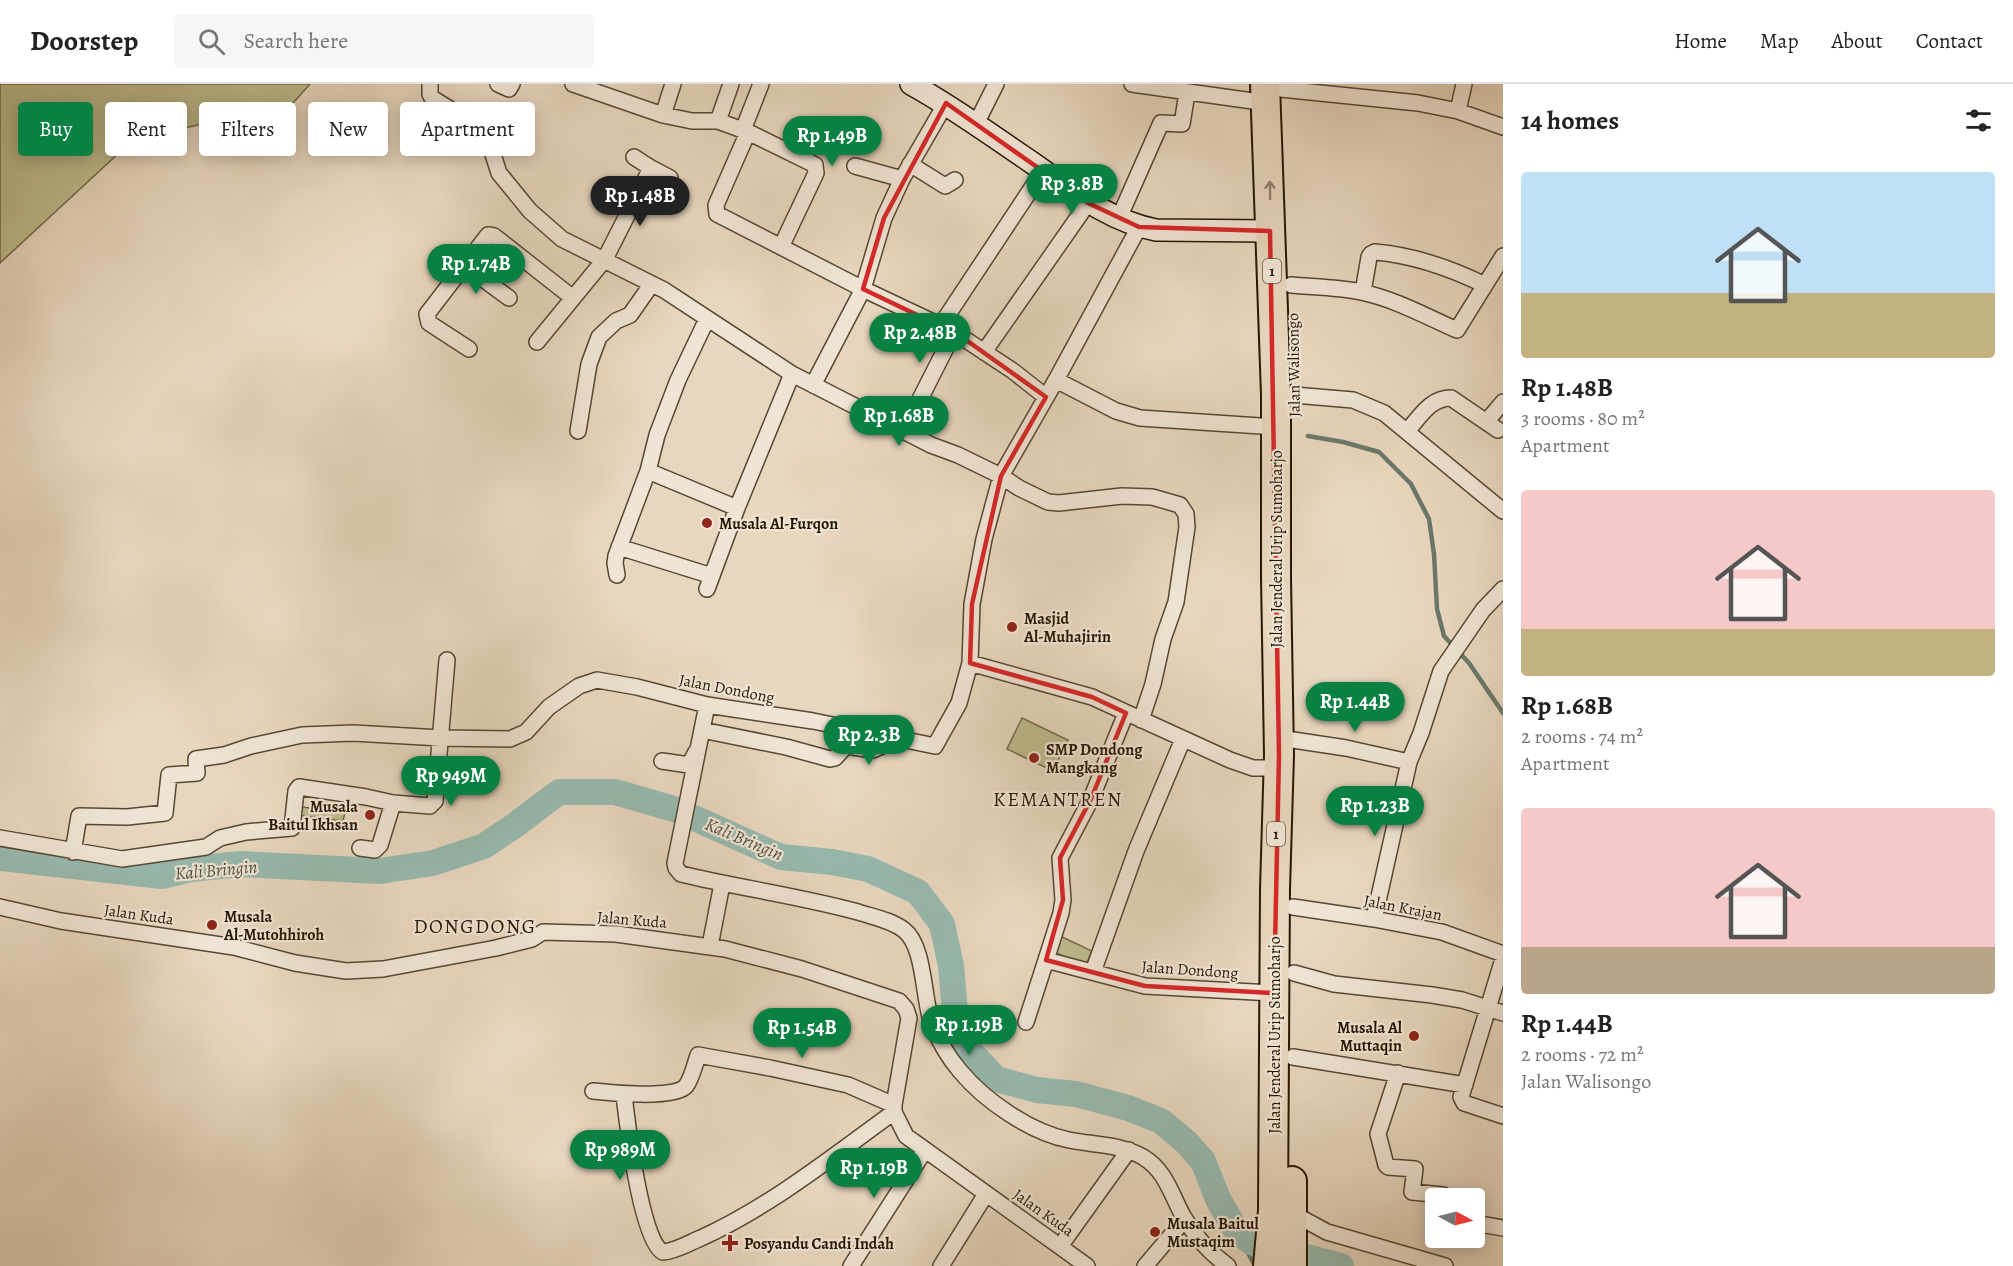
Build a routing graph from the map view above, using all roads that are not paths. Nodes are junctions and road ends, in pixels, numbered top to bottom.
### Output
1 (430, 84) edge
2 (498, 84) edge
3 (512, 84) edge
4 (673, 84) edge
5 (731, 84) edge
6 (761, 84) edge
7 (911, 84) edge
8 (996, 84) edge
9 (1132, 84) edge
10 (1464, 84) edge
11 (578, 85) edge
12 (1274, 90) edge
13 (1187, 93) junction
14 (946, 103) junction
15 (1458, 111) junction
16 (663, 115) junction
17 (718, 121) junction
18 (976, 124) junction
19 (1503, 127) edge
20 (746, 131) junction
21 (634, 157) dead end
22 (910, 164) junction
23 (855, 166) dead end
24 (651, 168) junction
25 (1043, 171) junction
26 (670, 178) dead end
27 (902, 179) junction
28 (956, 180) dead end
29 (1088, 203) junction
30 (1119, 218) junction
31 (1139, 227) junction
32 (1270, 231) junction
33 (781, 247) junction
34 (1503, 256) edge
35 (605, 259) junction
36 (464, 265) junction
37 (651, 285) junction
38 (1291, 285) junction
39 (1485, 285) junction
40 (863, 289) junction
41 (1363, 292) junction
42 (508, 298) dead end
43 (573, 298) junction
44 (707, 319) junction
45 (948, 329) junction
46 (537, 342) dead end
47 (469, 349) dead end
48 (984, 352) junction
49 (792, 374) junction
50 (1056, 380) junction
51 (813, 385) junction
52 (1294, 395) junction
53 (1046, 397) junction
54 (1503, 402) edge
55 (914, 411) dead end
56 (1276, 427) junction
57 (578, 431) dead end
58 (1407, 431) junction
59 (648, 471) junction
60 (1001, 476) junction
61 (737, 508) junction
62 (1503, 510) edge
63 (619, 547) junction
64 (617, 575) dead end
65 (1503, 589) edge
66 (447, 660) dead end
67 (970, 663) junction
68 (707, 705) junction
69 (1134, 716) junction
70 (702, 730) junction
71 (441, 738) junction
72 (897, 739) junction
73 (1183, 739) junction
74 (1293, 740) junction
75 (830, 742) dead end
76 (846, 746) junction
77 (698, 750) junction
78 (662, 761) dead end
79 (1409, 762) junction
80 (1278, 768) junction
81 (393, 803) junction
82 (0, 838) edge
83 (360, 848) dead end
84 (73, 852) junction
85 (722, 884) junction
86 (1293, 907) junction
87 (0, 908) edge
88 (1374, 919) junction
89 (710, 946) junction
90 (1503, 954) edge
91 (1503, 959) edge
92 (1046, 960) junction
93 (1093, 972) junction
94 (1294, 973) junction
95 (1274, 993) junction
96 (1496, 1011) edge
97 (1026, 1022) dead end
98 (1293, 1057) junction
99 (1398, 1073) junction
100 (1465, 1085) junction
101 (593, 1091) dead end
102 (624, 1095) junction
103 (894, 1108) junction
104 (1503, 1116) edge
105 (925, 1150) junction
106 (1129, 1150) junction
107 (986, 1194) junction
108 (1425, 1194) edge
109 (1286, 1215) junction
110 (1185, 1219) junction
111 (1485, 1225) edge
112 (1503, 1228) edge
113 (1061, 1245) junction
114 (1276, 1264) edge
115 (850, 1266) edge
116 (941, 1266) edge
117 (1088, 1266) edge
118 (1144, 1266) edge
119 (1228, 1266) edge
120 (1446, 1266) edge

1 - 35 street
2 - 3 street
4 - 16 street
5 - 17 street
6 - 20 street
7 - 14 main road
8 - 18 street
9 - 13 street
10 - 15 street
11 - 16 street
12 - 13 street
12 - 15 street
32 -> 12 highway, Jalan Jenderal Urip Sumoharjo / 1
12 - 38 highway, Jalan Walisongo / 1
13 - 30 street
14 - 18 main road
14 - 22 street
15 - 19 street
16 - 17 street
17 - 20 street
18 - 25 main road
20 - 33 street
20 - 33 street
21 - 24 street
22 - 27 street
22 - 28 street
23 - 27 street
24 - 26 street
24 - 35 street
25 - 29 main road
25 - 45 street
27 - 40 street
29 - 30 main road
29 - 48 street
30 - 31 main road
31 - 32 main road
31 - 50 street
32 - 56 highway, Jalan Jenderal Urip Sumoharjo / 1
33 - 40 street
34 - 39 street
35 - 37 street
35 - 43 street
36 - 42 street
36 - 43 street
36 - 47 street
37 - 44 street
37 - 57 street
38 - 41 street
38 - 52 highway, Jalan Walisongo / 1
39 - 41 street
39 - 41 street
40 - 45 street
40 - 51 street
43 - 46 street
44 - 49 street
44 - 59 street
45 - 48 street
45 - 55 street
48 - 53 street
49 - 51 street
49 - 61 street
50 - 53 street
50 - 56 street
51 - 60 street
52 - 58 street
52 - 74 highway, Jalan Walisongo / 1
53 - 60 street
54 - 58 street
56 - 80 highway, Jalan Jenderal Urip Sumoharjo / 1
58 - 62 street
59 - 61 street
59 - 63 street
60 - 67 street
60 - 69 street
61 - 63 street
63 - 64 street
65 - 79 street
66 - 71 street
67 - 69 street
67 - 72 street, Jalan Dondong
68 - 70 street
68 - 71 street, Jalan Dondong
68 - 72 street, Jalan Dondong
69 - 73 street
69 - 92 street
70 - 76 street
70 - 77 street
71 - 81 street
71 - 84 street, Jalan Dondong
72 - 76 street
73 - 80 street
73 - 93 street
74 - 79 street
74 - 86 highway, Jalan Walisongo / 1
75 - 76 street
77 - 78 street
77 - 85 street
79 - 88 street
80 - 95 highway, Jalan Jenderal Urip Sumoharjo / 1
81 - 83 street
81 - 84 street
82 - 84 street
85 - 89 street
85 - 106 street
86 - 88 street, Jalan Krajan
86 - 94 highway, Jalan Walisongo / 1
87 - 89 street, Jalan Kuda
88 - 90 street, Jalan Krajan
89 - 103 street, Jalan Kuda
91 - 96 street
92 - 93 street, Jalan Dondong
92 - 97 street
93 - 95 street, Jalan Dondong
94 - 96 street
94 - 98 highway, Jalan Walisongo / 1
95 - 109 highway, Jalan Jenderal Urip Sumoharjo / 1
96 - 100 street
98 - 99 street
98 - 109 highway, Jalan Walisongo / 1
99 - 100 street
99 - 108 street
100 - 104 street
101 - 102 street
102 - 103 street
102 - 103 street
103 - 105 street, Jalan Kuda
105 - 107 street, Jalan Kuda
105 - 115 street
106 - 110 street
106 - 113 street
107 - 113 street, Jalan Kuda
107 - 116 street
109 - 114 highway, Jalan Jenderal Urip Sumoharjo / 1
109 - 120 street
110 - 118 street
110 - 119 street
111 - 112 street
113 - 117 street, Jalan Kuda

